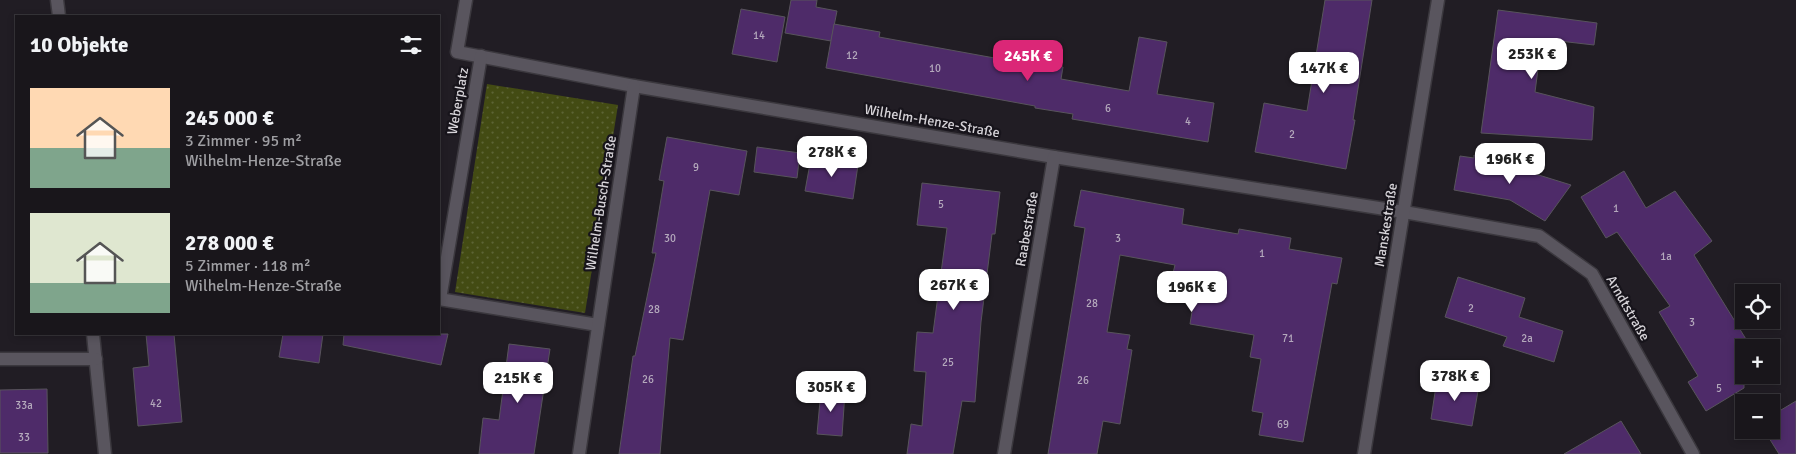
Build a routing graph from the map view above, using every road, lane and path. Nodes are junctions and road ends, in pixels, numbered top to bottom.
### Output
1 (57, 0) edge
2 (466, 0) edge
3 (1438, 0) edge
4 (59, 15) edge
5 (481, 56) junction
6 (634, 86) junction
7 (1054, 157) junction
8 (1404, 212) junction
9 (440, 293) edge
10 (440, 299) edge
11 (598, 325) junction
12 (93, 335) edge
13 (0, 359) edge
14 (96, 360) junction
15 (105, 454) edge
16 (579, 454) edge
17 (1004, 454) edge
18 (1364, 454) edge
19 (1693, 454) edge

1 - 4 street
2 - 5 street, Wilhelm-Henze-Straße
3 - 8 street, Manskestraße
5 - 6 street, Wilhelm-Henze-Straße
5 - 9 street, Weberplatz
6 - 7 street, Wilhelm-Henze-Straße
6 - 11 street, Wilhelm-Busch-Straße
7 - 8 street, Wilhelm-Henze-Straße
7 - 17 street, Raabestraße
8 - 18 street, Manskestraße
8 - 19 street, Arndtstraße
10 - 11 street
11 - 16 street, Wilhelm-Busch-Straße
12 - 14 street
13 - 14 street
14 - 15 street

